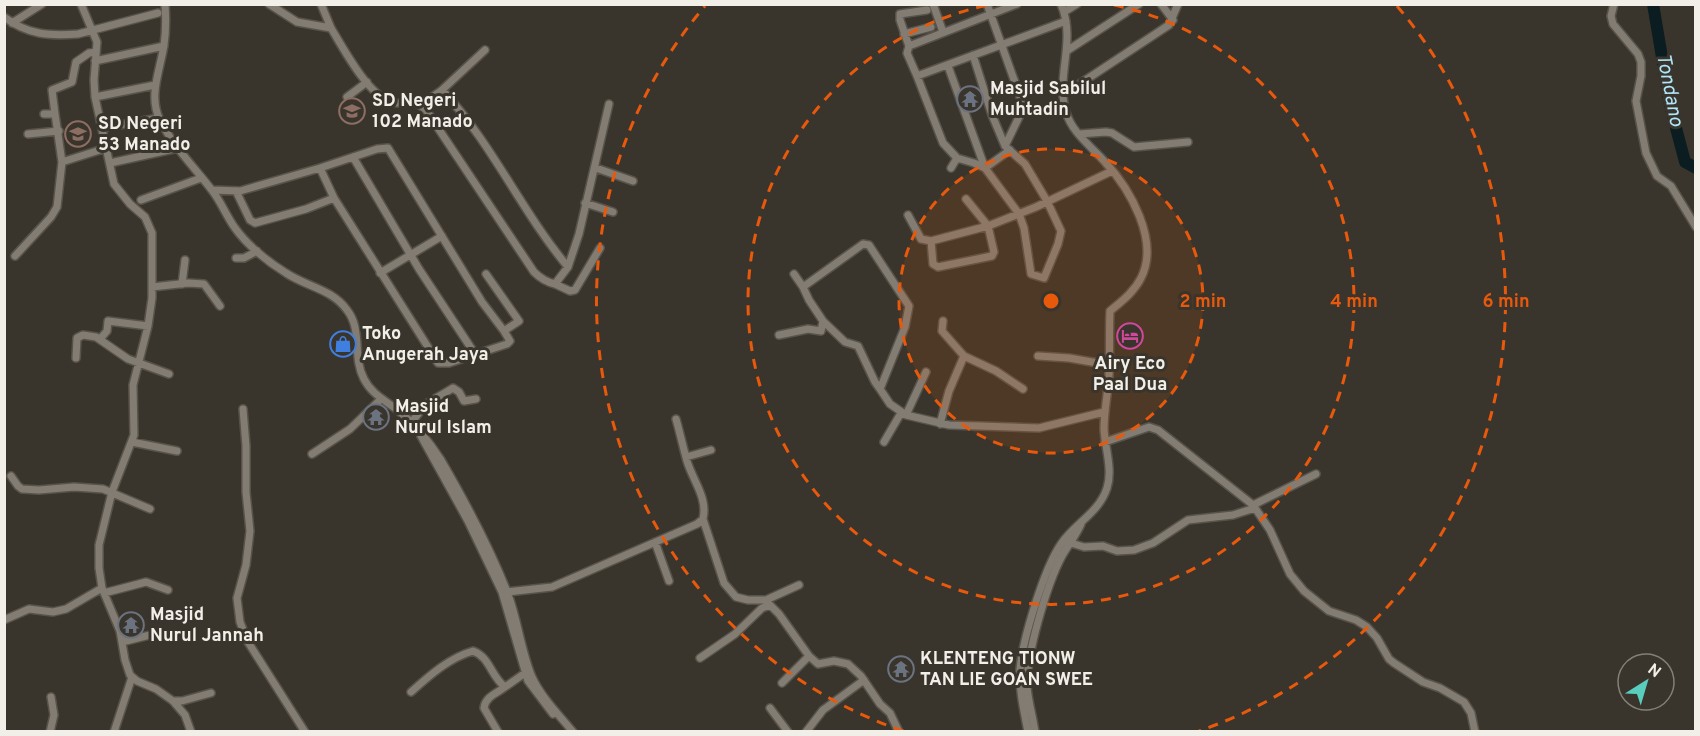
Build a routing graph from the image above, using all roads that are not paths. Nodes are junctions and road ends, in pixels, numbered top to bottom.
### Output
1 (42, 4) edge
2 (81, 4) edge
3 (165, 4) edge
4 (269, 4) edge
5 (321, 4) edge
6 (987, 4) edge
7 (1017, 4) edge
8 (1077, 4) edge
9 (1139, 4) edge
10 (1161, 4) edge
11 (1178, 4) edge
12 (1614, 4) edge
13 (930, 7) edge
14 (1063, 8) edge
15 (158, 13) dead end
16 (991, 14) junction
17 (4, 17) edge
18 (1173, 20) junction
19 (1066, 21) junction
20 (12, 23) junction
21 (931, 27) dead end
22 (331, 28) junction
23 (93, 29) junction
24 (943, 32) junction
25 (904, 34) junction
26 (1003, 44) junction
27 (164, 46) junction
28 (909, 46) junction
29 (485, 50) dead end
30 (1068, 50) junction
31 (96, 52) junction
32 (973, 55) junction
33 (95, 61) junction
34 (948, 66) junction
35 (917, 76) junction
36 (367, 82) junction
37 (155, 85) junction
38 (442, 90) junction
39 (1062, 90) junction
40 (95, 97) junction
41 (347, 97) dead end
42 (609, 104) dead end
43 (421, 105) junction
44 (44, 114) dead end
45 (55, 114) junction
46 (159, 118) junction
47 (102, 128) junction
48 (59, 131) junction
49 (28, 134) dead end
50 (1079, 134) junction
51 (1188, 142) dead end
52 (106, 148) junction
53 (178, 148) junction
54 (1008, 148) junction
55 (352, 157) junction
56 (957, 158) junction
57 (62, 162) junction
58 (110, 163) junction
59 (320, 168) junction
60 (596, 168) junction
61 (951, 168) dead end
62 (985, 168) junction
63 (1112, 171) junction
64 (201, 178) junction
65 (633, 181) dead end
66 (212, 190) junction
67 (236, 191) junction
68 (334, 198) junction
69 (141, 200) dead end
70 (966, 200) dead end
71 (1047, 201) junction
72 (585, 203) junction
73 (613, 212) dead end
74 (1019, 214) junction
75 (908, 215) dead end
76 (988, 226) junction
77 (1695, 227) edge
78 (442, 236) junction
79 (932, 241) junction
80 (600, 248) dead end
81 (257, 251) junction
82 (15, 255) dead end
83 (410, 255) junction
84 (236, 258) dead end
85 (185, 260) dead end
86 (568, 267) junction
87 (380, 273) junction
88 (486, 274) dead end
89 (794, 274) dead end
90 (182, 284) junction
91 (555, 284) junction
92 (152, 287) junction
93 (803, 287) junction
94 (220, 306) dead end
95 (823, 321) junction
96 (943, 321) dead end
97 (148, 326) junction
98 (504, 331) junction
99 (779, 335) dead end
100 (100, 339) junction
101 (475, 354) junction
102 (964, 356) junction
103 (1038, 356) dead end
104 (76, 358) dead end
105 (138, 364) junction
106 (1109, 365) junction
107 (926, 372) dead end
108 (169, 374) dead end
109 (880, 389) junction
110 (1023, 389) dead end
111 (381, 399) junction
112 (476, 399) dead end
113 (243, 409) dead end
114 (1104, 412) junction
115 (904, 414) junction
116 (676, 420) dead end
117 (411, 423) junction
118 (940, 424) junction
119 (420, 433) junction
120 (132, 442) junction
121 (884, 442) dead end
122 (1105, 442) junction
123 (711, 450) dead end
124 (177, 451) dead end
125 (312, 454) dead end
126 (686, 457) junction
127 (1316, 474) dead end
128 (11, 476) dead end
129 (112, 492) junction
130 (1254, 507) junction
131 (150, 508) dead end
132 (703, 519) junction
133 (1082, 522) junction
134 (655, 542) junction
135 (1071, 543) junction
136 (669, 581) dead end
137 (799, 585) dead end
138 (103, 590) junction
139 (168, 590) dead end
140 (507, 592) junction
141 (1044, 593) junction
142 (4, 620) edge
143 (154, 634) dead end
144 (122, 642) junction
145 (809, 656) junction
146 (700, 658) dead end
147 (525, 673) junction
148 (132, 677) junction
149 (864, 680) junction
150 (782, 683) dead end
151 (505, 687) junction
152 (411, 692) dead end
153 (211, 693) dead end
154 (51, 697) dead end
155 (173, 701) junction
156 (770, 708) dead end
157 (50, 732) edge
158 (114, 732) edge
159 (191, 732) edge
160 (305, 732) edge
161 (498, 732) edge
162 (567, 732) edge
163 (573, 732) edge
164 (788, 732) edge
165 (806, 732) edge
166 (899, 732) edge
167 (1028, 732) edge
168 (1035, 732) edge
169 (1475, 732) edge

1 - 20 street
2 - 23 street
3 - 27 street
4 - 22 street
5 - 22 street
6 - 16 street
7 - 16 street
8 - 14 street
9 - 30 street
10 - 18 street
11 - 18 street
12 - 77 street
13 - 24 street
13 - 25 street
14 - 19 street
15 - 23 street
16 - 24 street
16 - 26 street
17 - 20 street
18 - 39 street
19 - 26 street
19 - 30 street
20 - 23 street
21 - 25 street
22 - 36 street
23 - 31 street
24 - 28 street
25 - 28 street
26 - 32 street
26 - 54 street
27 - 33 street
27 - 37 street
28 - 35 street
29 - 38 street
30 - 39 street
31 - 33 street
31 - 45 street
32 - 34 street
32 - 54 street
33 - 40 street
34 - 35 street
34 - 62 street
35 - 56 street
36 - 41 street
36 - 43 street
37 - 40 street
37 - 46 street
38 - 43 street
38 - 86 street
39 - 50 street
40 - 47 street
42 - 60 street
43 - 91 street
44 - 45 street
45 - 48 street
46 - 47 street
46 - 53 street
47 - 52 street
48 - 49 street
48 - 57 street
50 - 51 street
50 - 63 street
52 - 57 street
52 - 58 street
53 - 58 street
53 - 64 street
54 - 62 street
54 - 71 street
55 - 59 street
55 - 78 street
55 - 83 street
56 - 61 street
56 - 62 street
57 - 82 street
58 - 92 street
59 - 67 street
59 - 68 street
60 - 65 street
60 - 72 street
62 - 74 street
63 - 71 street
63 - 106 street
64 - 66 street
64 - 69 street
66 - 67 street
66 - 81 street
67 - 68 street
68 - 87 street
70 - 76 street
71 - 74 street
71 - 74 street
72 - 73 street
72 - 86 street
74 - 76 street
75 - 79 street
76 - 79 street
76 - 79 street
78 - 83 street
78 - 98 street
80 - 91 street
81 - 84 street
81 - 111 street
83 - 87 street
83 - 101 street
85 - 90 street
86 - 91 street
87 - 101 street
88 - 98 street
89 - 93 street
90 - 92 street
90 - 94 street
92 - 97 street
93 - 95 street
93 - 109 street
95 - 99 street
95 - 109 street
96 - 102 street
97 - 100 street
97 - 105 street
98 - 101 street
100 - 104 street
100 - 105 street
102 - 110 street
102 - 118 street
103 - 106 street
105 - 108 street
105 - 120 street
106 - 114 street
107 - 115 street
109 - 115 street
111 - 117 street
111 - 125 street
112 - 117 street
113 - 160 street
114 - 118 street
114 - 122 street
115 - 118 street
115 - 121 street
116 - 126 street
117 - 119 street
119 - 140 street
119 - 147 street
120 - 124 street
120 - 129 street
122 - 130 street
122 - 133 street
123 - 126 street
126 - 132 street
127 - 130 street
128 - 129 street
129 - 131 street
129 - 138 street
130 - 135 street
130 - 169 street
132 - 134 street
132 - 137 street
133 - 135 street
133 - 141 street
134 - 136 street
134 - 140 street
135 - 141 street
138 - 139 street
138 - 142 street
138 - 144 street
140 - 163 street
141 - 167 street
141 - 168 street
143 - 144 street
144 - 148 street
145 - 146 street
145 - 149 street
145 - 150 street
147 - 151 street
147 - 162 street
148 - 155 street
148 - 158 street
149 - 165 street
149 - 166 street
151 - 152 street
151 - 161 street
153 - 155 street
154 - 157 street
155 - 159 street
156 - 164 street

